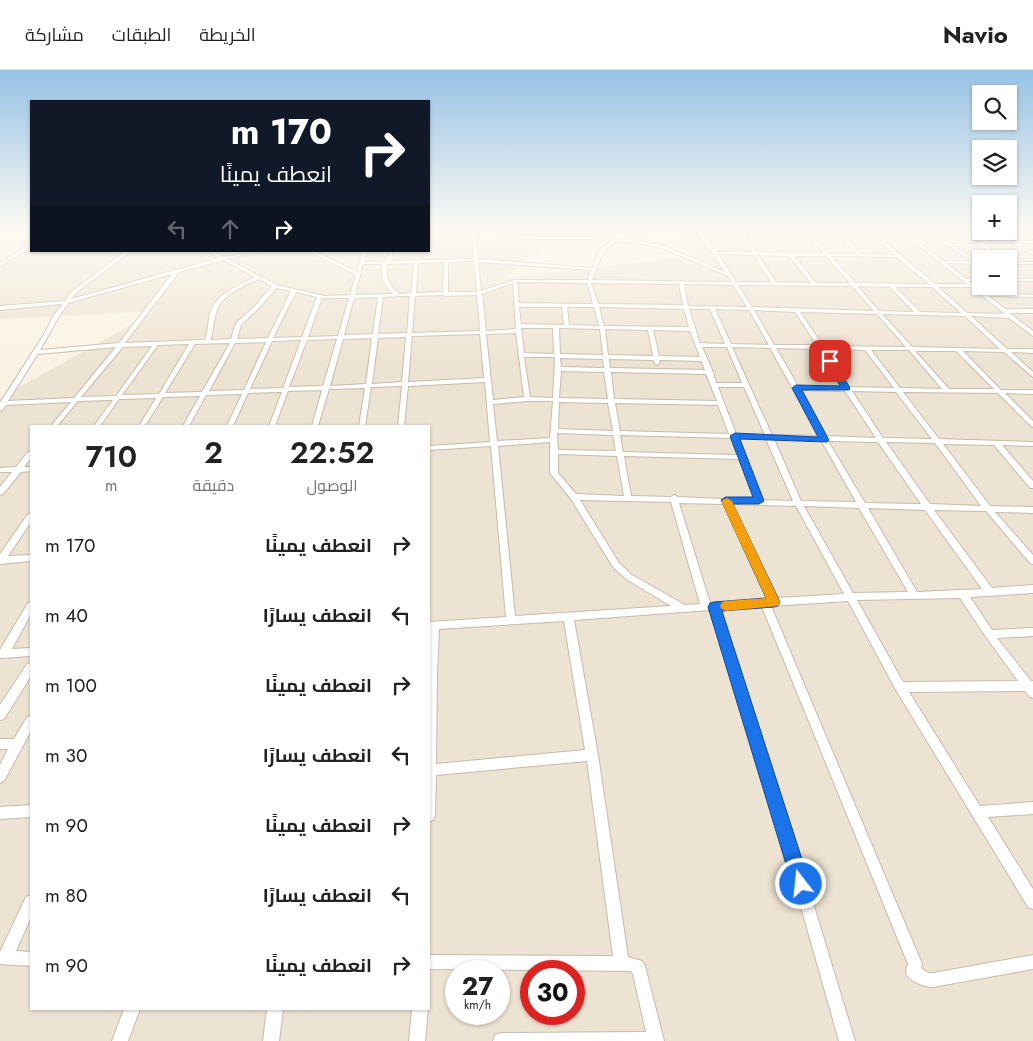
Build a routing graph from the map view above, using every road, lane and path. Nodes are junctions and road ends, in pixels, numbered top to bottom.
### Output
1 (98, 274) edge
2 (165, 274) edge
3 (174, 274) edge
4 (251, 274) edge
5 (357, 274) edge
6 (384, 274) edge
7 (415, 274) edge
8 (446, 274) edge
9 (477, 274) edge
10 (592, 274) edge
11 (727, 274) edge
12 (768, 274) edge
13 (806, 274) edge
14 (844, 274) edge
15 (920, 274) edge
16 (957, 274) edge
17 (731, 276) joint
18 (257, 278) junction
19 (964, 280) junction
20 (972, 280) edge
21 (1017, 280) edge
22 (1033, 280) edge
23 (515, 281) junction
24 (589, 282) junction
25 (681, 282) junction
26 (736, 282) junction
27 (774, 283) junction
28 (814, 284) junction
29 (854, 285) junction
30 (891, 285) junction
31 (972, 285) edge
32 (275, 286) junction
33 (934, 286) junction
34 (972, 286) edge
35 (294, 291) junction
36 (479, 294) junction
37 (445, 295) junction
38 (984, 295) edge
39 (1008, 295) edge
40 (399, 296) junction
41 (413, 296) junction
42 (1033, 296) edge
43 (320, 297) junction
44 (381, 297) junction
45 (350, 298) junction
46 (66, 302) junction
47 (518, 305) junction
48 (564, 306) junction
49 (595, 306) junction
50 (686, 307) junction
51 (0, 308) edge
52 (712, 308) junction
53 (752, 309) junction
54 (797, 311) junction
55 (1003, 311) junction
56 (1033, 311) edge
57 (877, 313) junction
58 (919, 314) junction
59 (964, 314) junction
60 (1010, 316) junction
61 (556, 326) junction
62 (567, 327) junction
63 (602, 327) junction
64 (650, 328) junction
65 (519, 329) junction
66 (692, 330) junction
67 (483, 333) junction
68 (1033, 334) edge
69 (409, 336) junction
70 (374, 337) junction
71 (339, 338) junction
72 (302, 340) junction
73 (269, 341) junction
74 (206, 342) junction
75 (233, 342) junction
76 (193, 343) junction
77 (156, 344) junction
78 (121, 345) junction
79 (699, 345) junction
80 (728, 346) junction
81 (773, 346) junction
82 (822, 347) junction
83 (866, 348) junction
84 (909, 348) junction
85 (957, 349) junction
86 (1005, 350) junction
87 (1033, 351) edge
88 (36, 352) junction
89 (522, 355) junction
90 (558, 356) junction
91 (606, 356) junction
92 (656, 357) junction
93 (704, 359) junction
94 (558, 369) junction
95 (608, 370) junction
96 (659, 371) junction
97 (710, 372) junction
98 (1033, 375) edge
99 (487, 380) junction
100 (406, 384) junction
101 (714, 384) junction
102 (745, 385) junction
103 (370, 386) junction
104 (326, 388) junction
105 (796, 388) junction
106 (846, 388) junction
107 (287, 389) junction
108 (897, 389) junction
109 (947, 390) junction
110 (245, 391) junction
111 (999, 391) junction
112 (1033, 392) edge
113 (204, 393) junction
114 (160, 395) junction
115 (119, 397) junction
116 (76, 399) junction
117 (527, 399) junction
118 (556, 399) junction
119 (611, 400) junction
120 (489, 402) junction
121 (722, 403) junction
122 (1, 406) edge
123 (55, 425) edge
124 (98, 425) edge
125 (143, 425) edge
126 (187, 425) edge
127 (230, 425) edge
128 (272, 425) edge
129 (315, 425) edge
130 (362, 425) edge
131 (401, 425) edge
132 (1033, 425) edge
133 (554, 431) junction
134 (616, 433) junction
135 (735, 436) junction
136 (768, 438) junction
137 (553, 440) junction
138 (824, 440) junction
139 (881, 441) junction
140 (938, 442) junction
141 (996, 443) junction
142 (1033, 444) edge
143 (493, 445) junction
144 (430, 448) edge
145 (553, 452) junction
146 (620, 454) junction
147 (30, 455) edge
148 (743, 457) junction
149 (18, 469) junction
150 (30, 469) edge
151 (0, 470) edge
152 (1033, 486) edge
153 (0, 492) edge
154 (574, 497) junction
155 (674, 498) junction
156 (628, 499) junction
157 (726, 500) junction
158 (759, 501) junction
159 (798, 502) junction
160 (862, 505) junction
161 (929, 508) junction
162 (988, 509) junction
163 (1033, 510) edge
164 (30, 517) edge
165 (30, 558) edge
166 (0, 560) edge
167 (1033, 561) edge
168 (1033, 588) edge
169 (989, 592) junction
170 (963, 594) junction
171 (914, 595) junction
172 (852, 597) junction
173 (769, 603) junction
174 (710, 607) junction
175 (30, 608) edge
176 (684, 609) junction
177 (568, 616) junction
178 (511, 620) junction
179 (432, 626) edge
180 (1033, 632) edge
181 (989, 634) junction
182 (30, 652) edge
183 (2, 654) edge
184 (30, 669) edge
185 (900, 687) junction
186 (1031, 689) edge
187 (0, 715) edge
188 (30, 723) edge
189 (0, 744) edge
190 (17, 744) junction
191 (592, 755) junction
192 (430, 770) edge
193 (0, 777) edge
194 (1033, 808) edge
195 (30, 811) edge
196 (977, 812) junction
197 (0, 813) edge
198 (1033, 902) edge
199 (30, 904) edge
200 (2, 958) edge
201 (30, 959) edge
202 (430, 962) edge
203 (621, 962) junction
204 (1033, 962) edge
205 (132, 1010) edge
206 (275, 1010) edge
207 (420, 1010) edge
208 (120, 1041) edge
209 (271, 1041) edge
210 (417, 1041) edge
211 (501, 1041) edge
212 (656, 1041) edge
213 (847, 1041) edge

1 - 46 street
2 - 46 street
3 - 78 street
4 - 18 street
5 - 45 street
6 - 40 street
7 - 41 street
8 - 37 street
9 - 36 street
10 - 24 street
11 - 17 street
12 - 27 street
13 - 28 street
14 - 29 street
15 - 33 street
16 - 19 street
17 - 26 street
18 - 32 street
18 - 74 street
19 - 20 street
19 - 31 street
21 - 22 street
23 - 24 street
23 - 36 street
23 - 47 street
24 - 25 street
24 - 49 street
25 - 26 street
25 - 50 street
26 - 27 street
26 - 53 street
27 - 28 street
28 - 29 street
29 - 30 street
29 - 57 street
30 - 33 street
30 - 58 street
32 - 35 street
32 - 75 street
33 - 34 street
33 - 59 street
35 - 43 street
35 - 73 street
36 - 37 street
36 - 67 street
37 - 41 street
38 - 55 street
39 - 42 street
40 - 41 street
40 - 44 street
41 - 69 street
43 - 45 street
43 - 72 street
44 - 45 street
44 - 70 street
45 - 71 street
46 - 51 street
46 - 88 street
47 - 48 street
47 - 65 street
48 - 49 street
48 - 62 street
49 - 50 street
49 - 63 street
50 - 52 street
50 - 66 street
52 - 53 street
52 - 80 street
53 - 54 street
53 - 81 street
54 - 57 street
54 - 82 street
55 - 56 street
55 - 60 street
57 - 58 street
57 - 84 street
58 - 59 street
59 - 60 street
59 - 86 street
60 - 68 street
61 - 62 street
61 - 65 street
61 - 90 street
62 - 63 street
63 - 64 street
63 - 91 street
64 - 66 street
64 - 92 street
65 - 67 street
65 - 89 street
66 - 79 street
67 - 69 street
67 - 99 street
69 - 70 street
69 - 100 street
70 - 71 street
70 - 103 street
71 - 72 street
71 - 104 street
72 - 73 street
72 - 107 street
73 - 75 street
73 - 110 street
74 - 75 street
74 - 76 street
75 - 113 street
76 - 77 street
76 - 114 street
77 - 78 street
77 - 115 street
78 - 88 street
78 - 116 street
79 - 80 street
79 - 93 street
80 - 81 street
80 - 102 street
81 - 82 street
81 - 105 street
82 - 83 street
82 - 106 street
83 - 84 street
83 - 108 street
84 - 85 street
84 - 109 street
85 - 86 street
85 - 111 street
86 - 87 street
86 - 98 street
88 - 122 street
89 - 90 street
89 - 117 street
90 - 91 street
90 - 94 street
91 - 92 street
91 - 95 street
92 - 93 street
92 - 96 street
93 - 97 street
94 - 95 street
94 - 118 street
95 - 96 street
95 - 119 street
96 - 97 street
97 - 101 street
99 - 100 street
99 - 120 street
100 - 103 street
100 - 131 street
101 - 102 street
101 - 121 street
102 - 136 street
103 - 104 street
103 - 130 street
104 - 107 street
104 - 129 street
105 - 106 street
105 - 138 street
106 - 108 street
106 - 139 street
107 - 110 street
107 - 128 street
108 - 109 street
108 - 140 street
109 - 111 street
110 - 113 street
110 - 127 street
111 - 112 street
111 - 132 street
113 - 114 street
113 - 126 street
114 - 115 street
114 - 125 street
115 - 116 street
115 - 124 street
116 - 122 street
116 - 123 street
117 - 118 street
117 - 120 street
118 - 119 street
118 - 133 street
119 - 121 street
119 - 134 street
120 - 143 street
121 - 135 street
133 - 134 street
133 - 137 street
134 - 135 street
134 - 146 street
135 - 136 street
135 - 148 street
136 - 138 street
136 - 159 street
137 - 143 street
137 - 145 street
138 - 139 street
138 - 160 street
139 - 140 street
139 - 161 street
140 - 141 street
140 - 162 street
141 - 142 street
141 - 152 street
143 - 144 street
143 - 178 street
145 - 146 street
145 - 154 street
146 - 148 street
146 - 156 street
147 - 149 street
148 - 158 street
149 - 150 street
149 - 151 street
149 - 153 street
154 - 156 street
154 - 176 street
155 - 156 street
155 - 157 street
155 - 174 street
157 - 158 street
157 - 173 street
158 - 159 street
159 - 160 street
159 - 172 street
160 - 161 street
160 - 171 street
161 - 162 street
161 - 169 street
162 - 163 street
162 - 167 street
164 - 166 street
165 - 166 street
168 - 169 street
169 - 170 street
170 - 171 street
170 - 181 street
171 - 172 street
172 - 173 street
172 - 185 street
173 - 174 street
173 - 204 street
174 - 176 street
174 - 213 street
175 - 183 street
176 - 177 street
177 - 178 street
177 - 191 street
178 - 179 street
179 - 192 street
180 - 181 street
181 - 186 street
182 - 183 street
184 - 187 street
185 - 186 street
185 - 196 street
188 - 190 street
189 - 190 street
190 - 193 street
191 - 192 street
191 - 203 street
194 - 196 street
195 - 197 street
196 - 198 street
199 - 200 street
200 - 201 street
202 - 203 street
203 - 212 street
205 - 208 street
206 - 209 street
207 - 210 street
211 - 212 street

